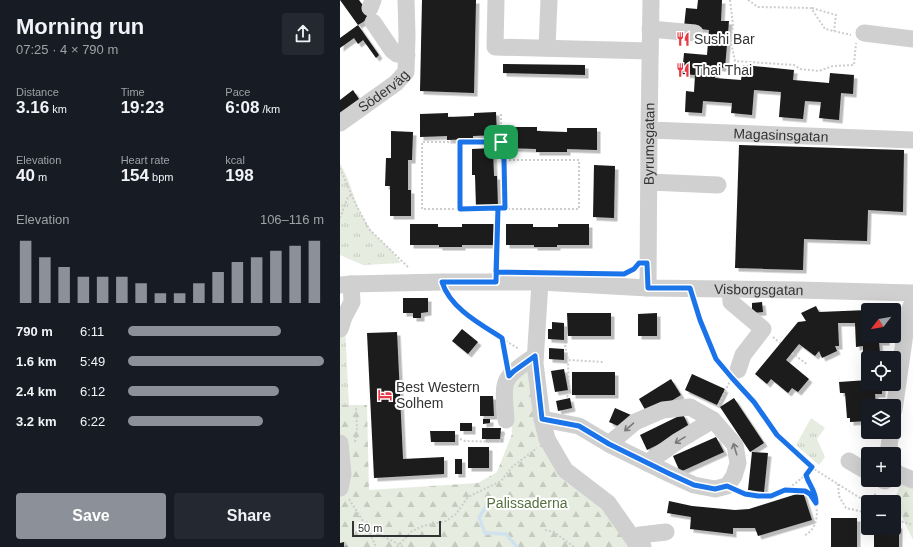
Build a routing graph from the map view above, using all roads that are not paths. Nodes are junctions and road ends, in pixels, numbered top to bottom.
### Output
1 (406, 0) edge
2 (496, 0) edge
3 (549, 0) edge
4 (651, 0) edge
5 (372, 10) edge
6 (650, 29) junction
7 (695, 33) dead end
8 (858, 37) road end
9 (913, 39) edge
10 (547, 48) junction
11 (650, 51) junction
12 (407, 56) junction
13 (340, 124) edge
14 (649, 130) junction
15 (913, 140) edge
16 (649, 182) junction
17 (718, 184) dead end
18 (540, 282) junction
19 (345, 284) edge
20 (648, 288) junction
21 (730, 289) junction
22 (913, 293) edge
23 (913, 302) edge
24 (340, 329) edge
25 (532, 358) junction
26 (733, 376) road end
27 (896, 399) edge
28 (715, 414) junction
29 (542, 419) junction
30 (506, 420) road end
31 (340, 443) edge
32 (609, 444) junction
33 (849, 461) dead end
34 (647, 462) junction
35 (861, 468) edge
36 (901, 475) edge
37 (913, 480) edge
38 (340, 487) edge
39 (666, 532) dead end
40 (639, 544) edge

1 - 12 street, Söderväg
2 - 10 street
3 - 10 street
4 - 6 street, Byrumsgatan
5 - 12 street
6 - 7 street
6 - 11 street, Byrumsgatan
8 - 9 street
10 - 11 street
11 - 14 street, Byrumsgatan
12 - 13 street, Söderväg
14 - 15 street, Magasinsgatan
14 - 16 street, Byrumsgatan
16 - 17 street
16 - 20 street, Byrumsgatan
18 - 19 street, Visborgsgatan
18 - 20 street, Visborgsgatan
18 - 25 street
19 - 24 street
20 - 21 street, Visborgsgatan
21 - 22 street, Visborgsgatan
21 - 26 street
23 - 27 street
25 - 29 street
25 - 30 street
28 -> 32 street
28 -> 34 street
34 -> 28 street
29 - 32 street
29 - 40 street
31 - 38 street
32 - 34 street
33 - 35 street
36 - 37 street
39 - 40 street

